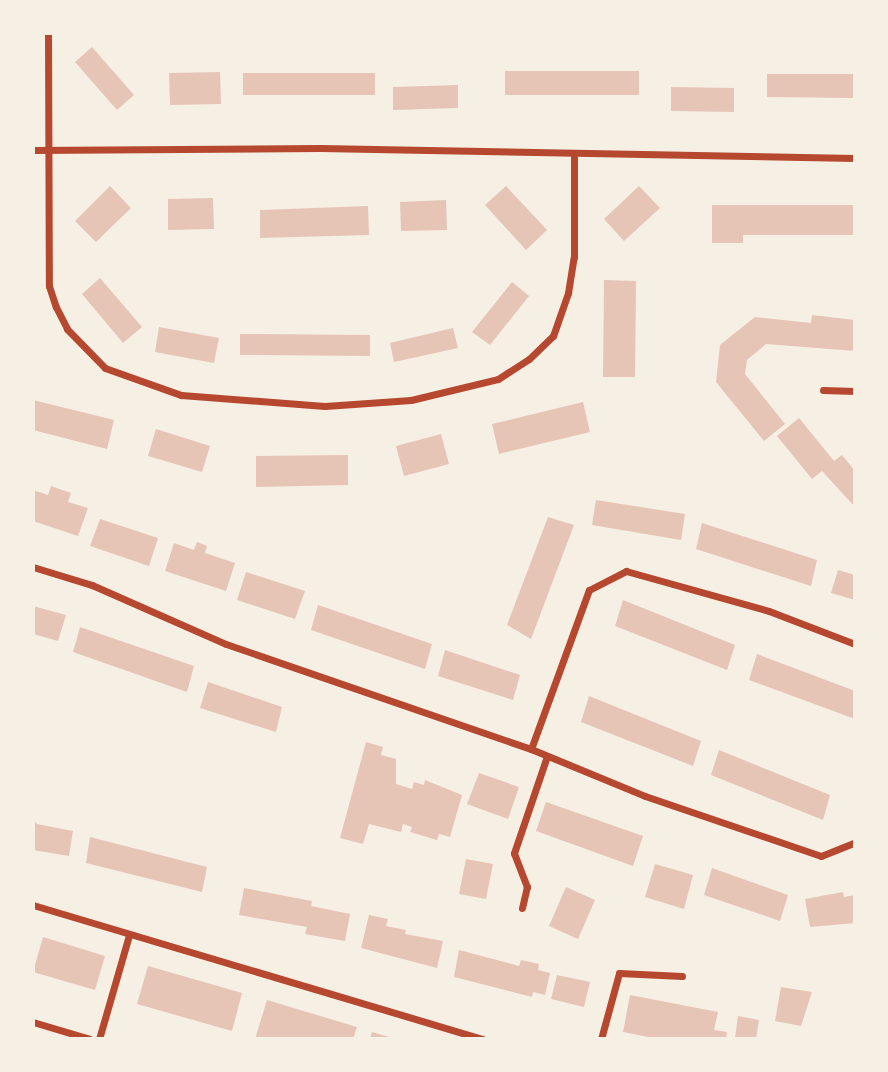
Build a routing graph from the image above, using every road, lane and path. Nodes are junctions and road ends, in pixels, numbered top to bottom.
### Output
1 (48, 33) edge
2 (49, 149) junction
3 (33, 150) edge
4 (574, 153) junction
5 (855, 158) edge
6 (823, 390) dead end
7 (855, 391) edge
8 (33, 567) edge
9 (855, 644) edge
10 (531, 749) junction
11 (547, 756) junction
12 (855, 842) edge
13 (33, 905) edge
14 (522, 908) dead end
15 (129, 935) junction
16 (682, 976) dead end
17 (33, 1022) edge
18 (90, 1039) edge
19 (99, 1039) edge
20 (483, 1039) edge
21 (601, 1039) edge

1 - 2 street
2 - 3 street
2 - 4 street
2 - 4 street
4 - 5 street
6 - 7 street
8 - 10 street
9 - 10 street
10 - 11 street
11 - 12 street
11 - 14 street
13 - 15 street
15 - 19 street
15 - 20 street
16 - 21 street
17 - 18 street

